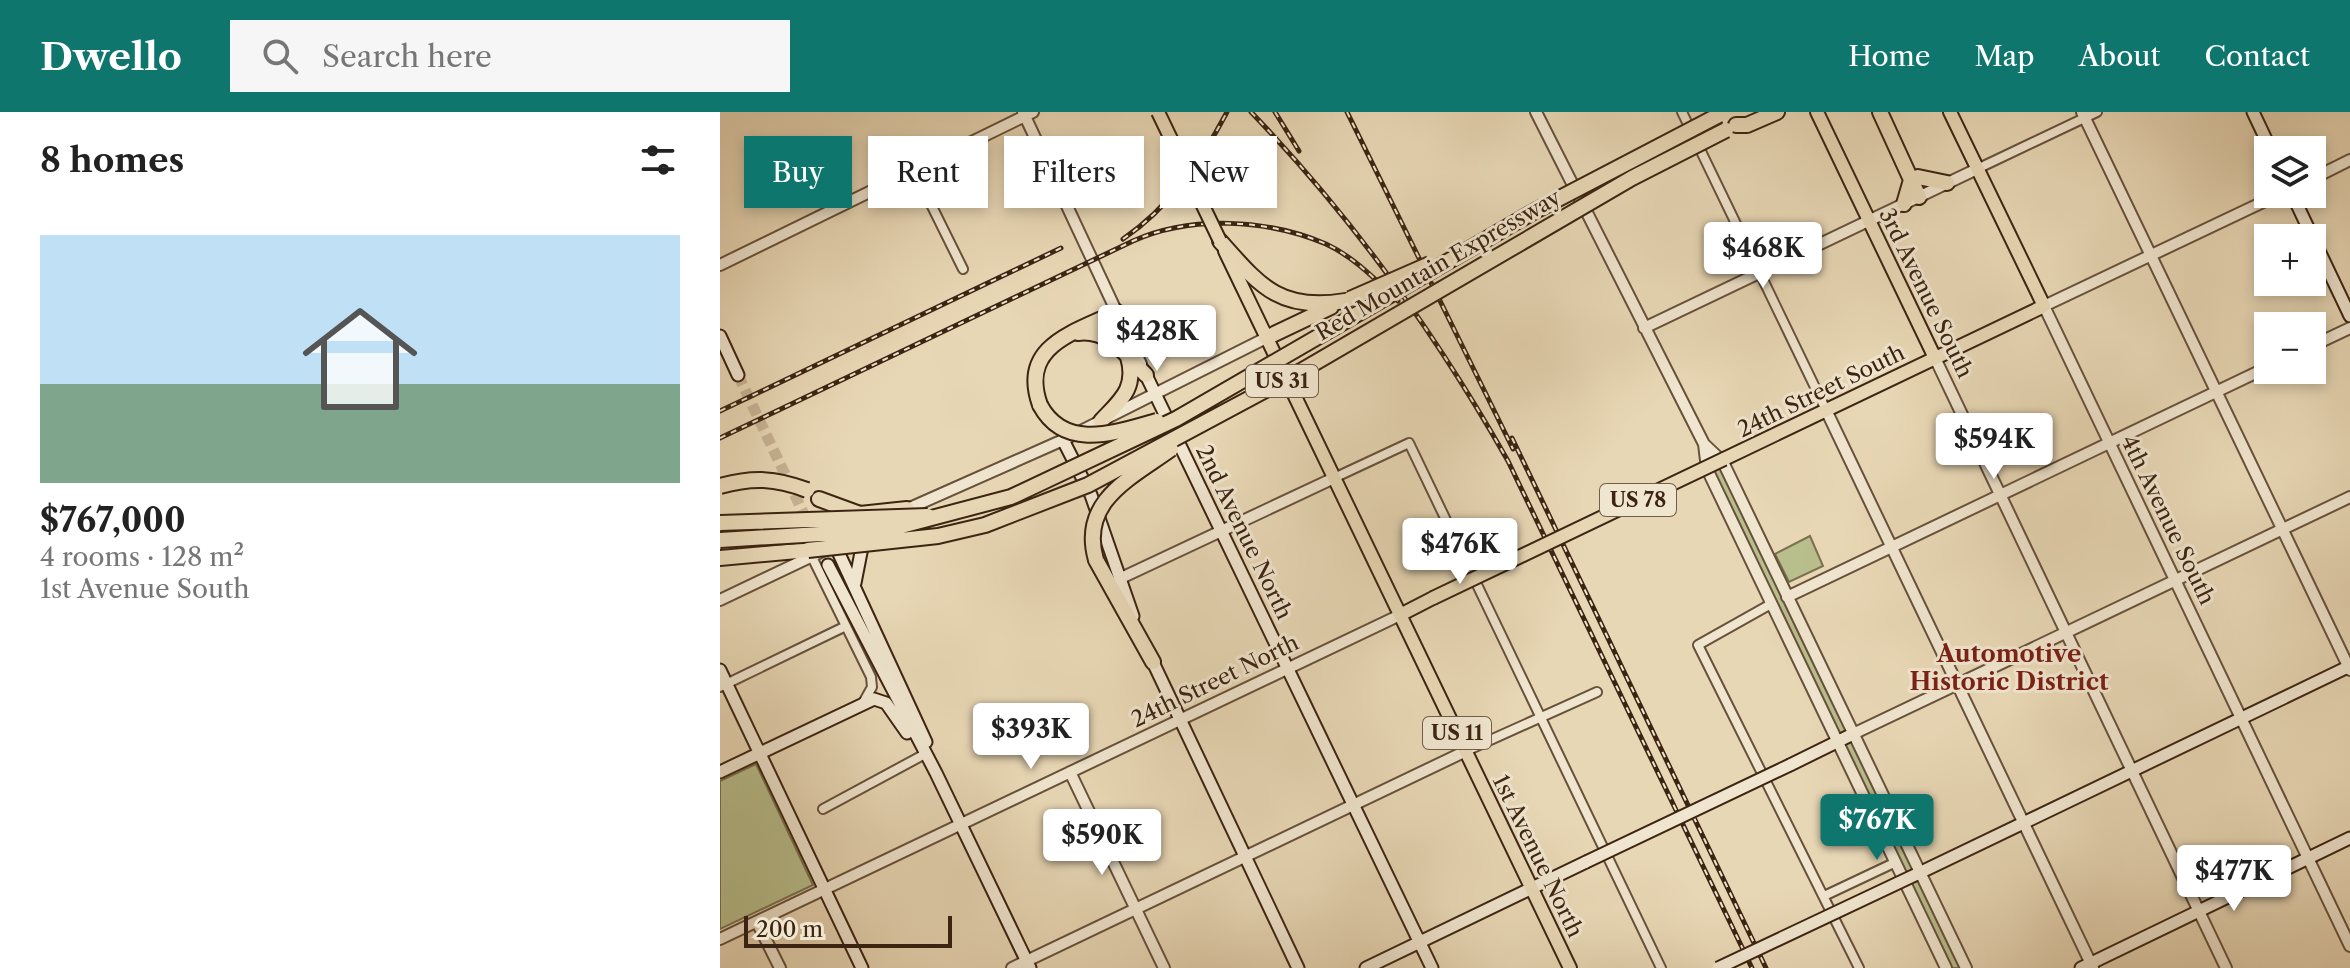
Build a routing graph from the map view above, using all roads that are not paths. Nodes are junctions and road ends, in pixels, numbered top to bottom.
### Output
1 (1158, 112) edge
2 (1536, 112) edge
3 (1682, 112) edge
4 (1764, 112) edge
5 (1777, 112) edge
6 (1817, 112) edge
7 (1880, 112) edge
8 (1887, 112) edge
9 (1950, 112) edge
10 (2097, 112) edge
11 (2253, 112) edge
12 (1027, 113) edge
13 (1722, 113) edge
14 (2084, 115) edge
15 (1731, 128) junction
16 (983, 136) edge
17 (2264, 136) edge
18 (2350, 160) edge
19 (1977, 169) junction
20 (2326, 172) edge
21 (1914, 179) junction
22 (1947, 183) junction
23 (868, 194) edge
24 (1922, 196) junction
25 (1904, 204) junction
26 (2254, 206) edge
27 (933, 208) edge
28 (2299, 208) edge
29 (1869, 220) junction
30 (1220, 241) joint
31 (1486, 241) junction
32 (2151, 255) junction
33 (720, 265) edge
34 (1236, 265) junction
35 (963, 269) dead end
36 (1760, 272) junction
37 (1347, 300) junction
38 (2044, 306) junction
39 (1117, 312) junction
40 (2350, 316) edge
41 (1644, 328) junction
42 (2350, 328) edge
43 (1069, 335) junction
44 (720, 336) edge
45 (1266, 338) junction
46 (2326, 339) edge
47 (1128, 357) junction
48 (1935, 358) junction
49 (2254, 374) edge
50 (738, 375) tunnel mouth
51 (1146, 375) junction
52 (2216, 392) junction
53 (1154, 393) junction
54 (1826, 410) junction
55 (1188, 412) junction
56 (1211, 420) junction
57 (1101, 421) junction
58 (1063, 440) junction
59 (1704, 444) junction
60 (2110, 444) junction
61 (1334, 478) junction
62 (720, 486) edge
63 (813, 494) junction
64 (2001, 496) junction
65 (2350, 497) edge
66 (907, 509) junction
67 (948, 516) junction
68 (720, 523) edge
69 (872, 525) junction
70 (2282, 529) junction
71 (1223, 531) junction
72 (720, 540) edge
73 (1553, 540) joint
74 (835, 545) junction
75 (1892, 548) junction
76 (810, 554) junction
77 (720, 556) edge
78 (1119, 579) junction
79 (2175, 581) junction
80 (855, 587) junction
81 (1787, 597) junction
82 (720, 600) edge
83 (1771, 604) junction
84 (1400, 615) junction
85 (846, 626) junction
86 (2066, 633) junction
87 (1153, 662) junction
88 (2349, 667) edge
89 (1288, 668) junction
90 (720, 670) edge
91 (723, 685) edge
92 (1958, 685) junction
93 (1597, 692) dead end
94 (868, 701) junction
95 (1539, 716) junction
96 (2241, 718) junction
97 (1179, 720) junction
98 (1853, 734) junction
99 (1838, 742) junction
100 (1466, 751) junction
101 (760, 752) junction
102 (924, 753) junction
103 (1864, 756) junction
104 (1848, 762) junction
105 (935, 769) junction
106 (2132, 771) junction
107 (720, 772) edge
108 (1070, 772) junction
109 (1354, 805) junction
110 (823, 809) dead end
111 (961, 823) junction
112 (2024, 823) junction
113 (2350, 838) edge
114 (1244, 857) junction
115 (2308, 859) junction
116 (1896, 862) junction
117 (1918, 874) junction
118 (1532, 888) junction
119 (825, 889) junction
120 (1824, 896) junction
121 (1136, 909) junction
122 (2199, 911) junction
123 (757, 922) junction
124 (720, 939) edge
125 (1420, 942) junction
126 (2350, 946) edge
127 (1029, 964) edge
128 (2088, 966) edge
129 (780, 968) edge
130 (862, 968) edge
131 (1012, 968) edge
132 (1164, 968) edge
133 (1298, 968) edge
134 (1366, 968) edge
135 (1432, 968) edge
136 (1570, 968) edge
137 (1661, 968) edge
138 (1718, 968) edge
139 (1859, 968) edge
140 (1946, 968) edge
141 (1966, 968) edge
142 (2226, 968) edge

1 - 30 main road, bridge
2 - 41 street
3 - 36 street
4 - 15 highway, Red Mountain Expressway / US 31
5 - 15 highway
6 - 29 main road, 3rd Avenue South
7 - 21 highway
8 - 21 highway
9 - 19 main road, 4th Avenue South
10 - 14 street
11 - 17 main road
12 - 16 street
12 - 39 street, 2nd Avenue North
13 - 31 highway, Red Mountain Expressway / US 31, bridge
14 - 19 street
14 - 32 street
15 - 56 highway, Red Mountain Expressway / US 31, bridge
18 - 20 street
19 - 22 street
19 - 38 main road, 4th Avenue South
21 - 22 highway
21 - 24 highway
21 - 25 highway
22 - 24 street
23 - 33 street
24 - 25 street
25 - 29 street
26 - 32 street, 24th Street South
27 - 35 street
28 - 40 main road
29 - 36 street
29 - 48 main road, 3rd Avenue South
30 - 34 highway
31 - 37 highway, bridge
31 - 55 highway, Red Mountain Expressway / US 31, bridge
32 - 38 street, 24th Street South
32 - 52 street
34 - 37 highway
34 - 45 main road, 1st Avenue North / US 11
36 - 41 street
36 - 54 street
37 - 45 highway
38 - 48 main road, 24th Street South / US 78
38 - 60 street, 4th Avenue South
39 - 43 highway
39 - 51 street, 2nd Avenue North
41 - 59 street
42 - 46 street
43 - 47 highway
43 - 55 highway, bridge
44 - 50 main road
45 - 53 street
45 - 61 main road, 1st Avenue North / US 11
47 - 51 highway
47 - 57 highway
48 - 54 main road, 24th Street South / US 78
48 - 64 street, 3rd Avenue South
49 - 52 street
51 - 53 main road, 2nd Avenue North
52 - 60 street
52 - 70 street
53 - 57 street
53 - 71 main road, 2nd Avenue North
54 - 73 main road, 24th Street South / US 78, bridge
54 - 75 street
55 - 67 highway, Red Mountain Expressway / US 31, bridge
56 - 76 highway, Red Mountain Expressway / US 31, bridge
56 - 87 highway, bridge
57 - 58 street
58 - 66 street
58 - 78 main road
59 - 81 street
59 - 83 street
60 - 64 street
60 - 79 street, 4th Avenue South
61 - 71 street
61 - 84 main road, 1st Avenue North / US 11
61 - 95 street
62 - 63 highway, bridge
63 - 66 highway
63 - 74 highway
64 - 75 street
64 - 86 street, 3rd Avenue South
65 - 70 street
66 - 69 street
67 - 68 highway, bridge
67 - 72 highway, Red Mountain Expressway / US 31, bridge
69 - 74 street
69 - 80 main road
70 - 79 street
70 - 88 street
71 - 78 street
71 - 89 main road, 2nd Avenue North
73 - 84 main road, 24th Street North / US 78, bridge
74 - 76 street
74 - 80 main road
75 - 81 street
75 - 92 street
76 - 77 highway, Red Mountain Expressway / US 31
76 - 82 street
76 - 85 street
78 - 87 main road
79 - 86 street
79 - 96 street, 4th Avenue South
80 - 105 main road
81 - 98 street
83 - 99 street
83 - 120 street
84 - 89 street, 24th Street North
84 - 100 main road, 1st Avenue North / US 11
85 - 91 street
85 - 94 street
86 - 92 street
86 - 106 street, 3rd Avenue South
87 - 97 main road
88 - 96 main road
89 - 97 street, 24th Street North
89 - 109 main road, 2nd Avenue North
90 - 91 main road
91 - 101 main road
92 - 98 street
92 - 112 street
93 - 95 street
94 - 101 main road
94 - 102 main road
94 - 102 main road
95 - 100 street
95 - 137 street
96 - 106 main road
96 - 115 street, 4th Avenue South
97 - 108 street, 24th Street North
97 - 114 main road
98 - 99 main road
98 - 103 street
99 - 104 street
99 - 118 main road, bridge
100 - 109 street
100 - 118 main road, 1st Avenue North / US 11
101 - 107 main road
101 - 119 main road
102 - 105 main road
102 - 110 street
103 - 104 street
103 - 117 street
104 - 116 street
105 - 111 main road
106 - 112 main road
106 - 122 street, 3rd Avenue South
108 - 111 street, 24th Street North
108 - 121 street
109 - 114 street
109 - 125 main road, 2nd Avenue North
111 - 119 street, 24th Street North
111 - 127 main road
112 - 117 main road
112 - 128 street
113 - 115 main road
114 - 121 street
114 - 133 main road
115 - 122 main road
115 - 126 street, 4th Avenue South
116 - 120 street
116 - 140 street
117 - 138 main road, bridge
117 - 141 street
118 - 125 main road
118 - 136 main road, 1st Avenue North / US 11
119 - 123 street, 24th Street North
119 - 130 main road
120 - 139 street
121 - 127 street
121 - 132 street
122 - 128 main road
122 - 142 street, 3rd Avenue South
123 - 124 street, 24th Street North
123 - 129 street
125 - 134 main road
125 - 135 main road, 2nd Avenue North
127 - 131 street

